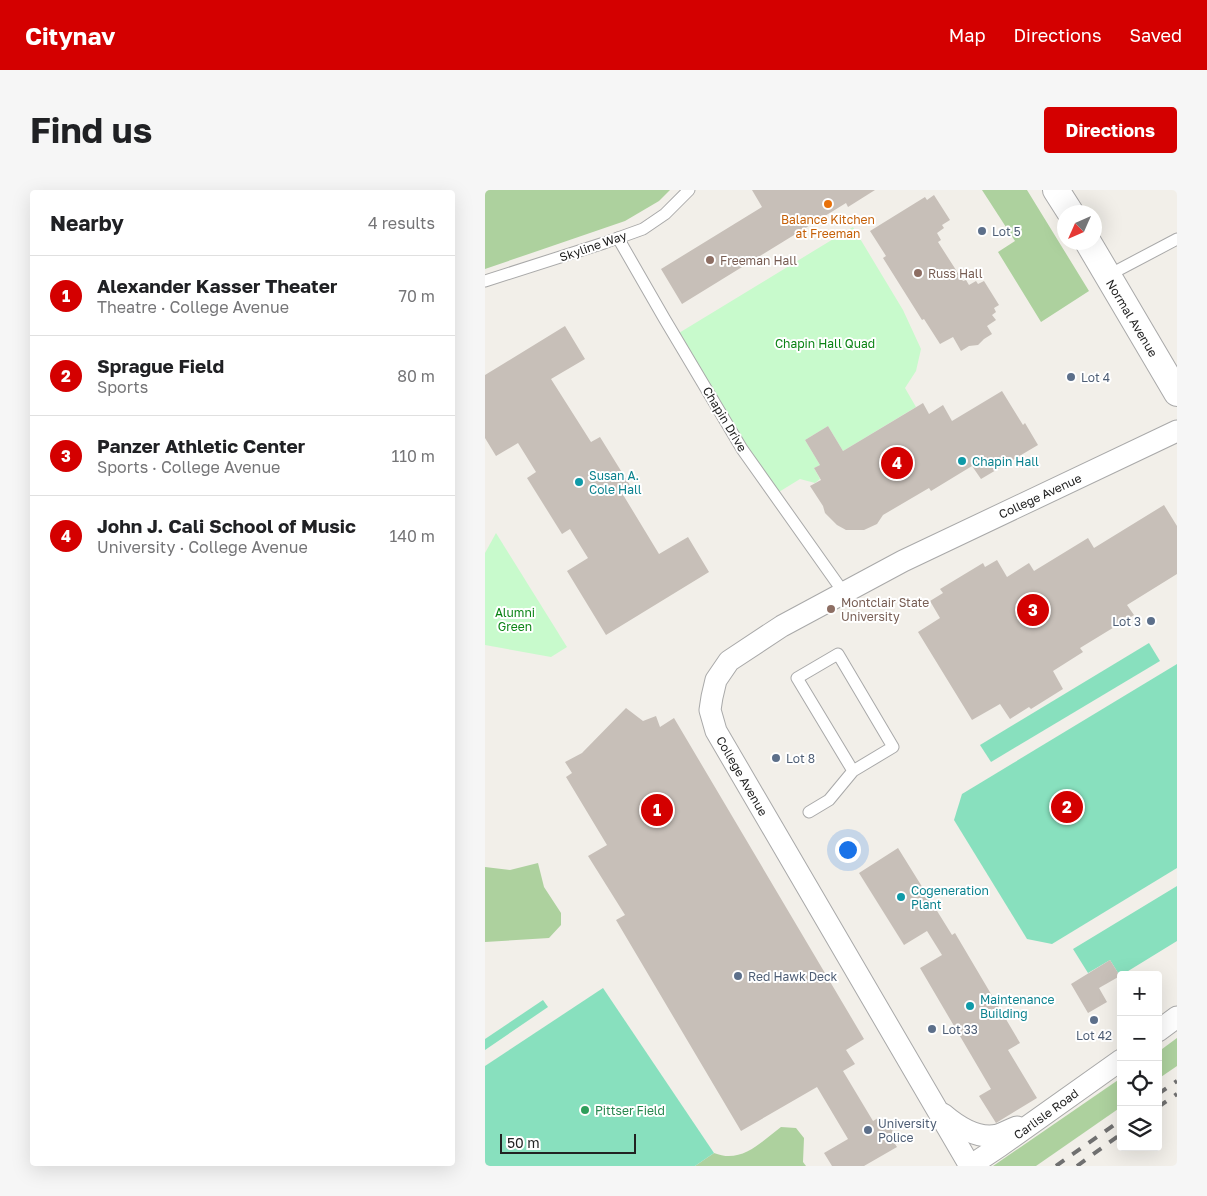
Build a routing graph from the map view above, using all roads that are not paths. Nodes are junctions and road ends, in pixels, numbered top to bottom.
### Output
1 (689, 190) edge
2 (1056, 190) edge
3 (1066, 205) edge
4 (618, 238) junction
5 (1177, 239) edge
6 (1092, 250) edge
7 (1107, 276) junction
8 (485, 281) edge
9 (1177, 393) edge
10 (1177, 430) edge
11 (844, 593) junction
12 (853, 771) junction
13 (809, 812) dead end
14 (1177, 1017) edge
15 (1162, 1028) edge
16 (1120, 1061) edge
17 (937, 1109) junction
18 (1045, 1115) junction
19 (970, 1166) edge

1 - 4 lane, Skyline Way
2 - 3 street
4 - 8 lane, Skyline Way
4 - 11 lane, Chapin Drive
5 - 7 lane
6 - 7 street, Normal Avenue
7 - 9 street, Normal Avenue
10 - 11 street, College Avenue
11 - 17 street, College Avenue
12 - 12 lane
12 - 13 lane
14 - 15 street
16 - 18 street, Carlisle Road
17 - 18 street
17 - 19 street, College Avenue
18 - 19 street, Carlisle Road

